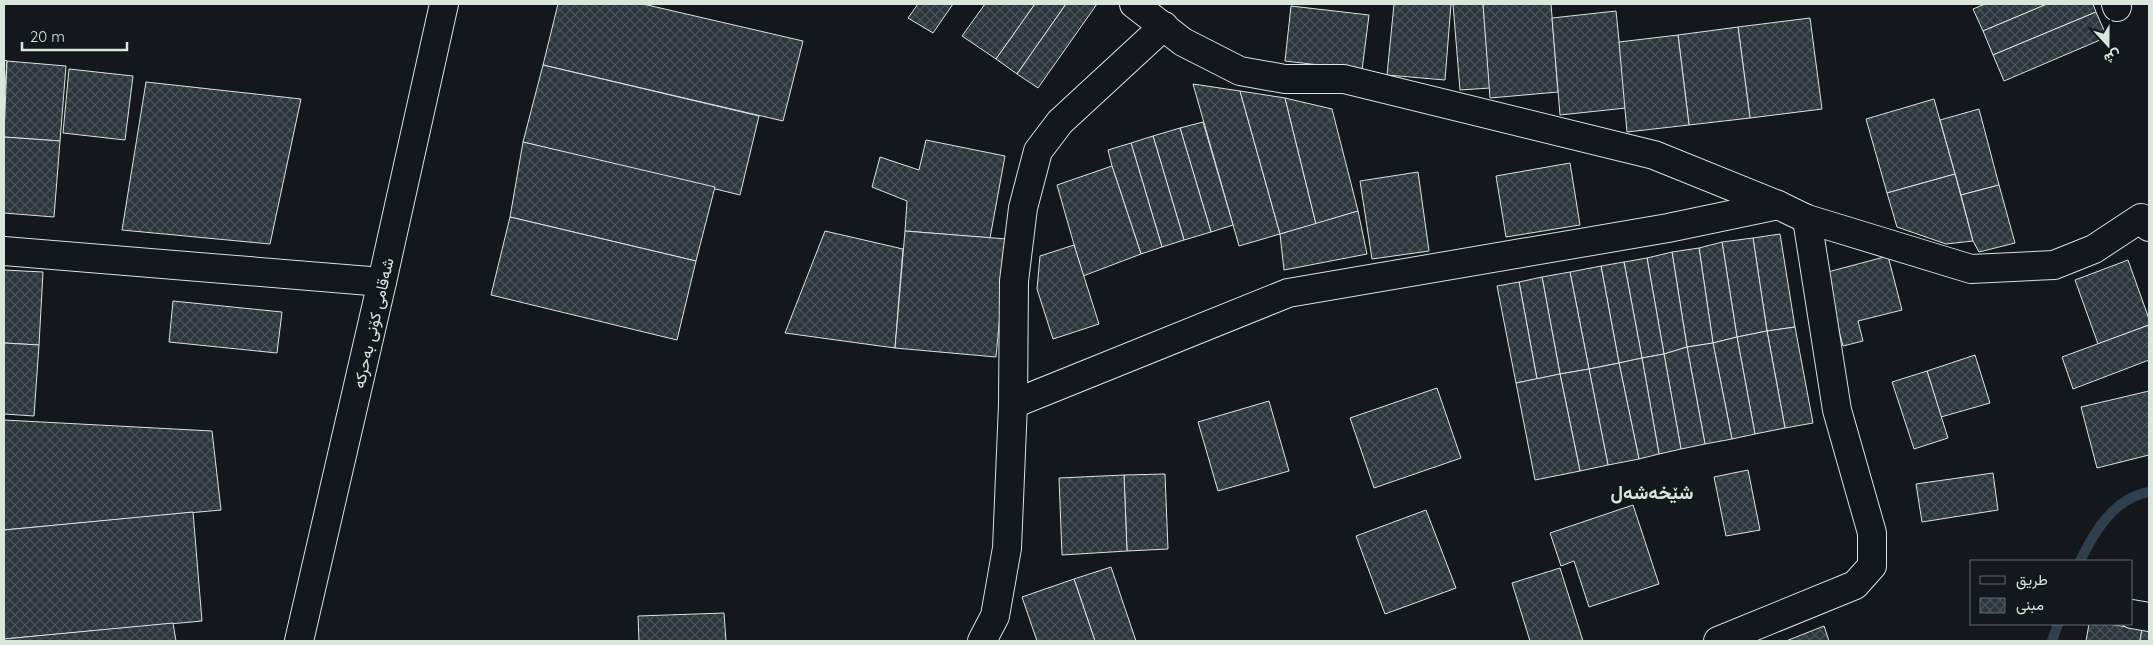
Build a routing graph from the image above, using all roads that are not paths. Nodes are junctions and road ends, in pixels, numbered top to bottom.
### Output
1 (444, 4) edge
2 (1134, 4) edge
3 (1164, 26) junction
4 (1778, 205) junction
5 (1807, 219) junction
6 (2149, 227) edge
7 (4, 251) edge
8 (382, 282) junction
9 (1013, 404) junction
10 (2133, 614) edge
11 (2149, 617) edge
12 (299, 641) edge
13 (982, 641) edge
14 (1718, 641) edge

1 - 8 street, شەقامی کۆنی بەحرکە
2 - 3 street
3 - 4 street
3 - 9 street
4 - 5 street
4 - 9 street
5 - 6 street
5 - 14 street
7 - 8 street
8 - 12 street, شەقامی کۆنی بەحرکە
9 - 13 street
10 - 11 street

